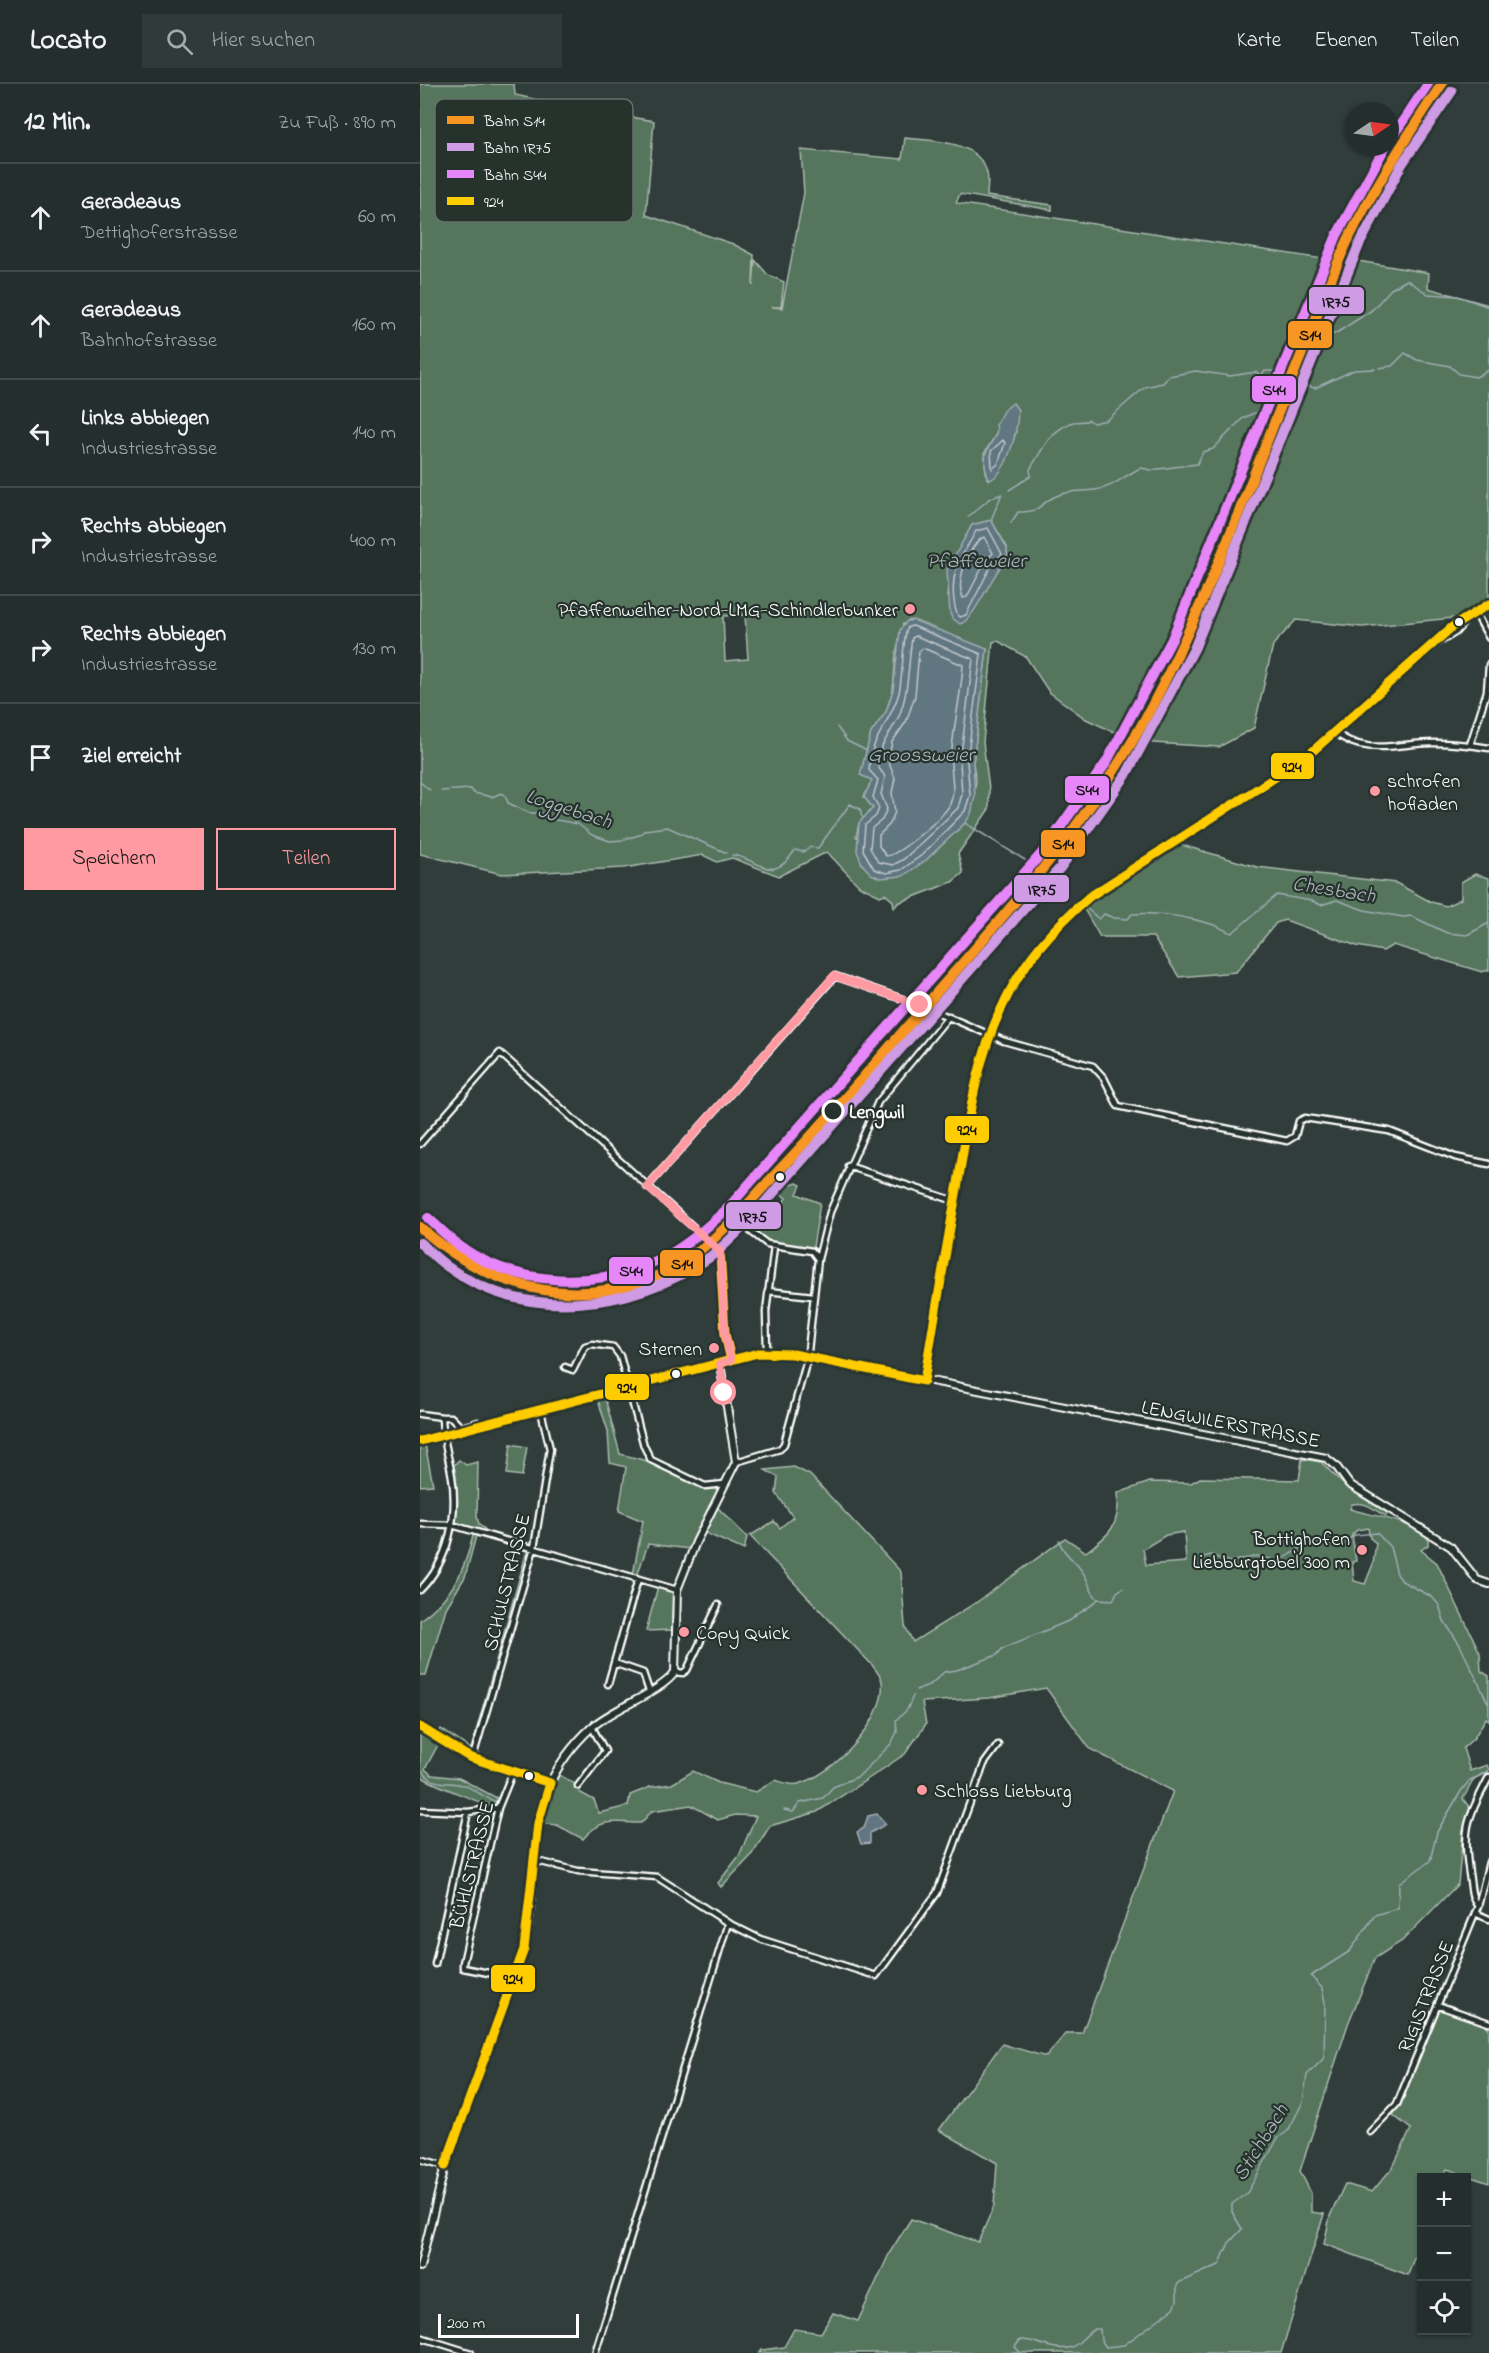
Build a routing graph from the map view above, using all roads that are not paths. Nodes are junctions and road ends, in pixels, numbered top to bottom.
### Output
1 (1489, 604) edge
2 (1475, 612) junction
3 (1488, 630) edge
4 (1489, 638) edge
5 (1489, 665) edge
6 (1335, 732) junction
7 (1470, 745) junction
8 (1489, 748) edge
9 (920, 1005) dead end
10 (930, 1009) dead end
11 (949, 1016) junction
12 (991, 1035) junction
13 (420, 1144) edge
14 (1489, 1164) edge
15 (848, 1166) junction
16 (647, 1187) junction
17 (768, 1190) dead end
18 (955, 1201) junction
19 (741, 1224) junction
20 (774, 1246) junction
21 (720, 1251) junction
22 (818, 1259) junction
23 (768, 1291) junction
24 (813, 1296) junction
25 (766, 1352) junction
26 (806, 1357) junction
27 (731, 1360) junction
28 (720, 1364) junction
29 (565, 1366) dead end
30 (573, 1370) junction
31 (579, 1372) dead end
32 (924, 1381) junction
33 (628, 1388) junction
34 (541, 1411) junction
35 (420, 1414) edge
36 (442, 1417) junction
37 (478, 1422) dead end
38 (445, 1436) junction
39 (420, 1442) edge
40 (736, 1462) junction
41 (725, 1484) junction
42 (420, 1524) edge
43 (452, 1525) junction
44 (534, 1548) junction
45 (638, 1579) junction
46 (1489, 1584) edge
47 (420, 1590) edge
48 (677, 1590) junction
49 (718, 1605) dead end
50 (614, 1663) junction
51 (675, 1672) junction
52 (608, 1684) dead end
53 (649, 1691) junction
54 (594, 1725) junction
55 (420, 1727) edge
56 (999, 1745) dead end
57 (474, 1757) junction
58 (513, 1771) junction
59 (1489, 1777) edge
60 (550, 1783) junction
61 (578, 1786) dead end
62 (498, 1808) junction
63 (420, 1810) edge
64 (468, 1812) junction
65 (533, 1860) junction
66 (1489, 1862) edge
67 (1478, 1906) junction
68 (1475, 1913) junction
69 (1489, 1919) edge
70 (728, 1923) junction
71 (435, 1964) dead end
72 (514, 1978) junction
73 (1437, 2005) junction
74 (1489, 2023) edge
75 (1370, 2132) dead end
76 (420, 2159) edge
77 (446, 2166) junction
78 (420, 2267) edge
79 (420, 2337) edge
80 (471, 2353) edge
81 (595, 2353) edge

1 - 2 street
2 - 3 street
2 - 6 street
3 - 4 street
5 - 7 street
6 - 7 street
6 - 12 street
7 - 8 street
9 - 16 street
10 - 11 street
11 - 12 street
11 - 15 street
12 - 14 street
12 - 18 street
13 - 16 street
15 - 18 street
15 - 22 street
16 - 21 street
17 - 19 street
18 - 32 street
19 - 20 street
19 - 21 street
20 - 22 street
20 - 23 street
21 - 27 street
22 - 24 street
23 - 24 street
23 - 25 street
24 - 26 street
25 - 26 street, LENGWILERSTRASSE
25 - 27 street
26 - 32 street, LENGWILERSTRASSE
26 - 40 street
27 - 28 street
28 - 33 street
28 - 40 street
29 - 30 street
30 - 31 street
30 - 33 street
32 - 46 street, LENGWILERSTRASSE
33 - 34 street
33 - 41 street
34 - 38 street
34 - 44 street, SCHULSTRASSE
35 - 36 street
36 - 37 street
36 - 38 street
38 - 39 street
38 - 43 street
40 - 41 street
41 - 48 street
42 - 43 street
43 - 44 street
43 - 47 street
44 - 45 street
44 - 57 street, SCHULSTRASSE
45 - 48 street
45 - 50 street
48 - 51 street
49 - 51 street
50 - 52 street
50 - 53 street
51 - 53 street
53 - 54 street
54 - 60 street
54 - 61 street
55 - 57 street
56 - 70 street
57 - 58 street
58 - 60 street
58 - 62 street, BÜHLSTRASSE
59 - 67 street
60 - 65 street
62 - 64 street
62 - 72 street, BÜHLSTRASSE
63 - 64 street
64 - 71 street
65 - 70 street
65 - 72 street
66 - 67 street, RIGISTRASSE
67 - 68 street, RIGISTRASSE
68 - 69 street
68 - 73 street, RIGISTRASSE
70 - 81 street
72 - 77 street
73 - 74 street
73 - 75 street, RIGISTRASSE
76 - 77 street
77 - 78 street
79 - 80 street

